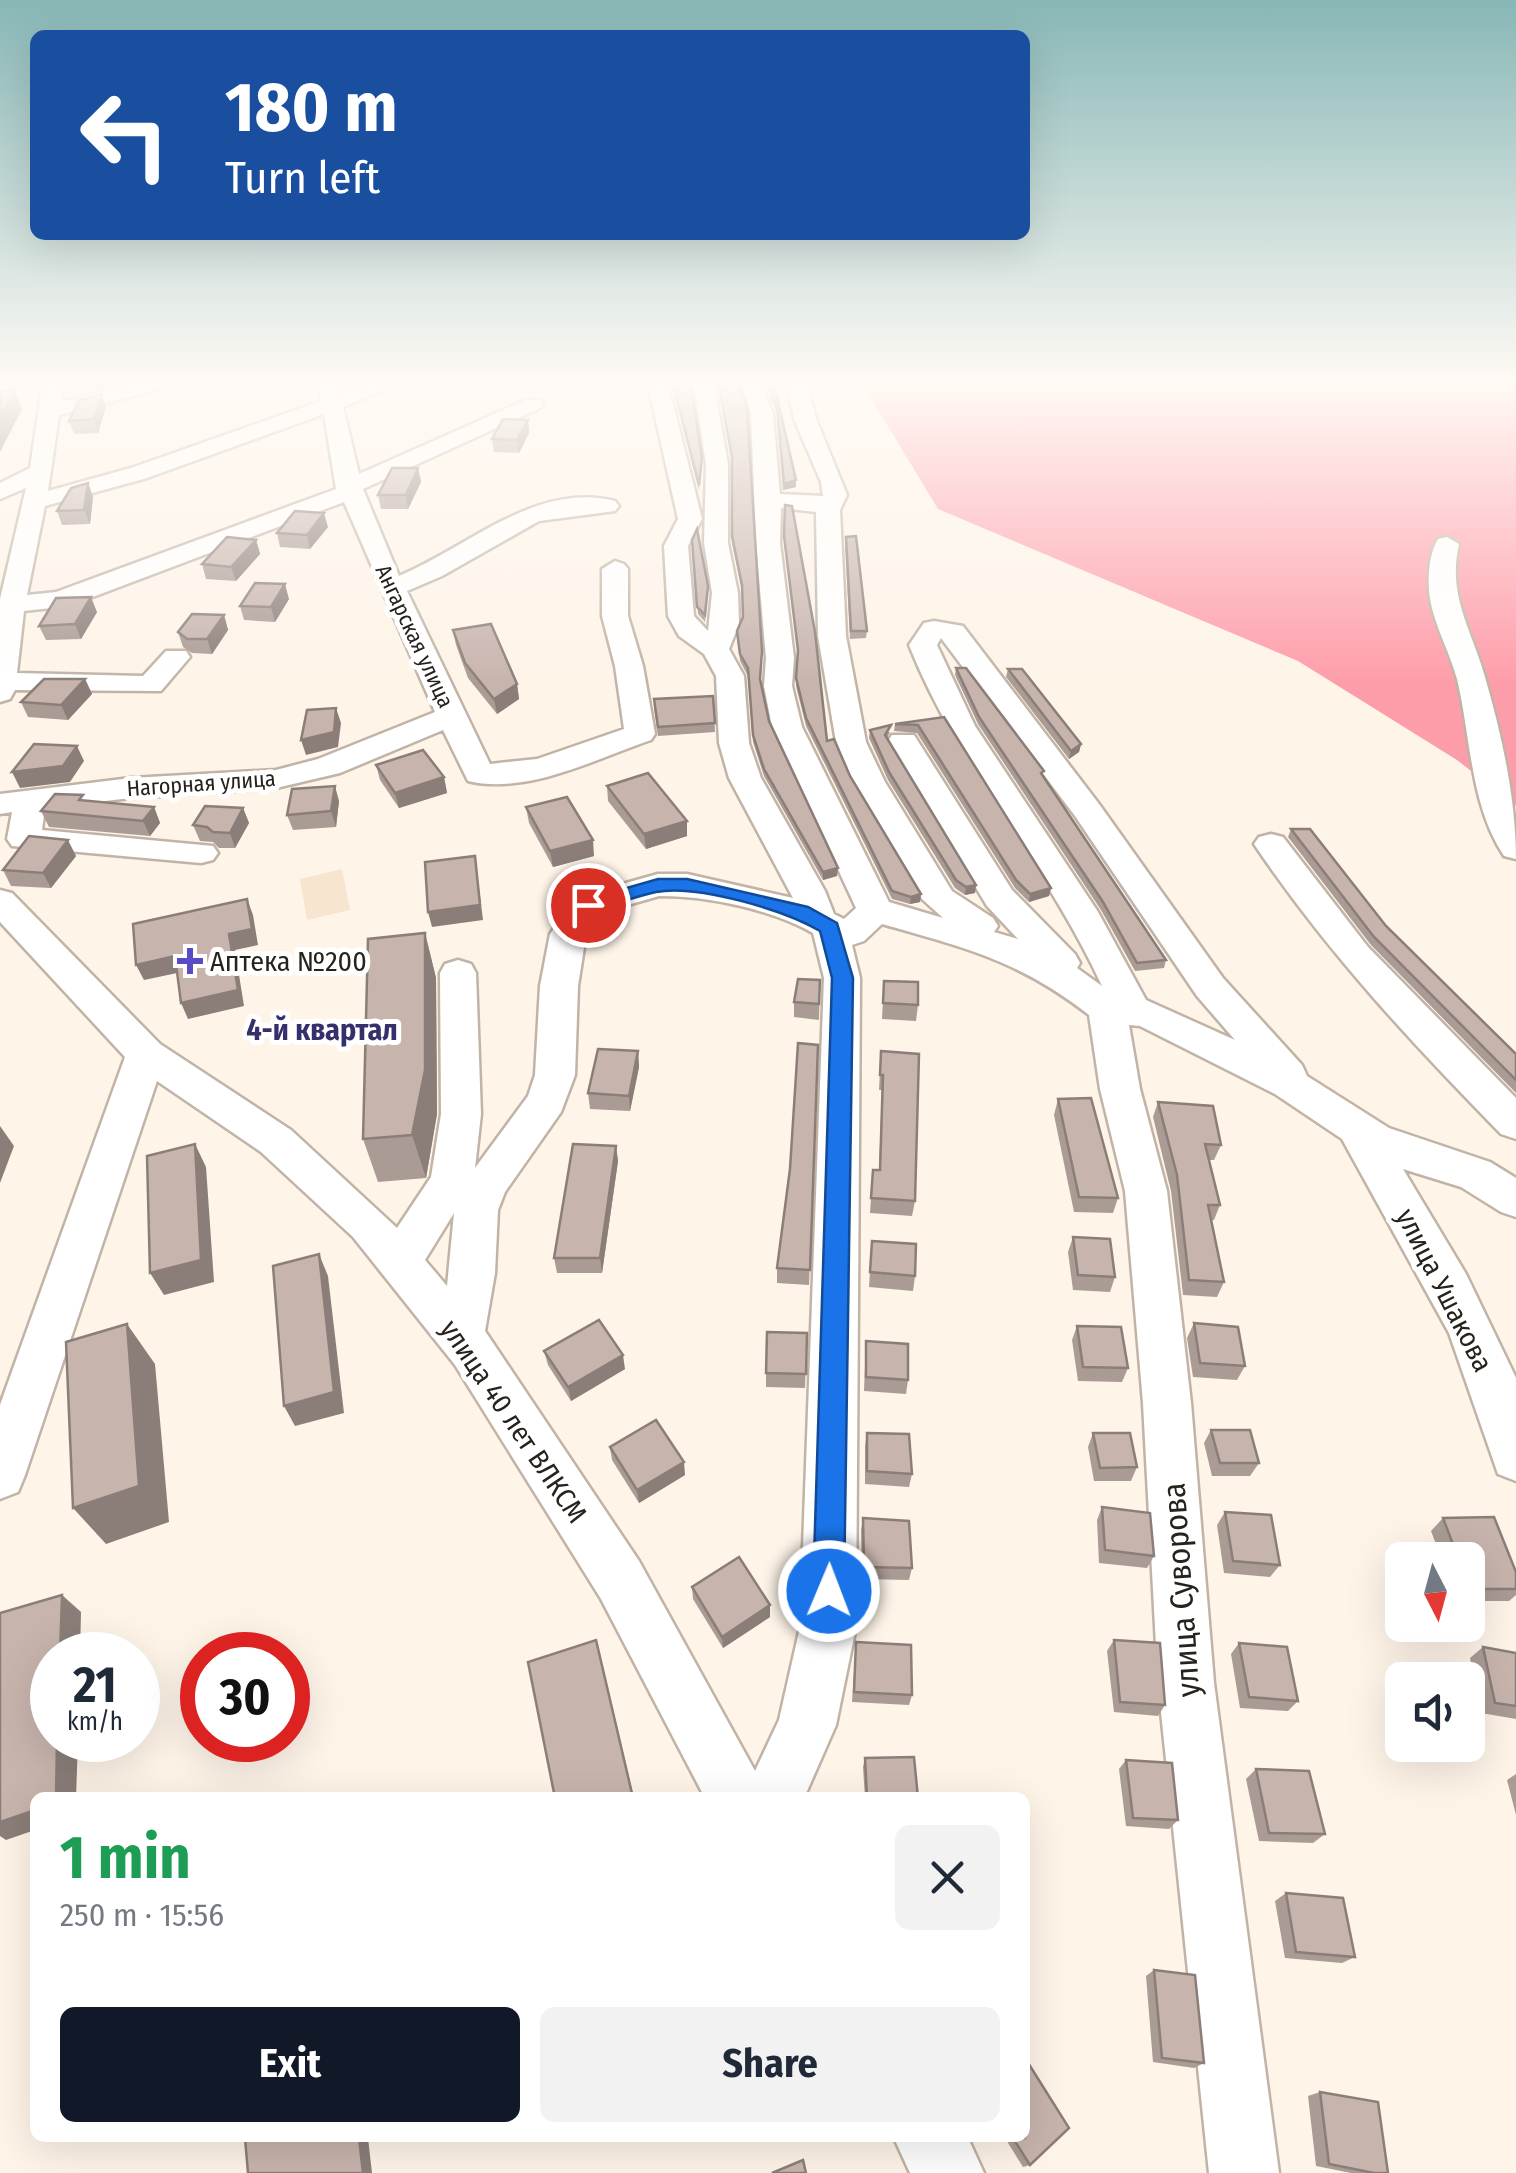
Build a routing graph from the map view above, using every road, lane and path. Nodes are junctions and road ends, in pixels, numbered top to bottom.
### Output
1 (38, 481) edge
2 (111, 481) edge
3 (349, 481) edge
4 (360, 481) edge
5 (679, 481) edge
6 (717, 481) edge
7 (767, 481) edge
8 (833, 481) edge
9 (350, 486) junction
10 (769, 500) junction
11 (33, 502) junction
12 (607, 506) dead end
13 (828, 510) junction
14 (688, 528) junction
15 (717, 534) junction
16 (1446, 544) dead end
17 (616, 568) dead end
18 (392, 588) junction
19 (12, 604) junction
20 (716, 649) junction
21 (176, 657) dead end
22 (1, 687) edge
23 (452, 716) junction
24 (903, 740) dead end
25 (734, 743) junction
26 (795, 747) junction
27 (15, 802) edge
28 (1271, 844) dead end
29 (1516, 849) edge
30 (201, 853) dead end
31 (0, 901) edge
32 (875, 910) junction
33 (824, 924) junction
34 (1034, 961) junction
35 (458, 973) dead end
36 (1112, 1007) junction
37 (146, 1054) junction
38 (1303, 1094) junction
39 (1516, 1122) edge
40 (1358, 1130) junction
41 (1516, 1200) edge
42 (399, 1262) junction
43 (461, 1336) junction
44 (1516, 1457) edge
45 (0, 1475) edge
46 (734, 1792) edge
47 (776, 1792) edge
48 (931, 2142) edge
49 (949, 2173) edge
50 (1244, 2173) edge

1 - 11 street
2 - 11 street
3 - 9 street, Ангарская улица
4 - 9 street
5 - 14 street
6 - 15 street
7 - 10 street
8 - 13 street
9 - 18 street, Ангарская улица
9 - 19 street
10 - 13 street
10 - 26 street
11 - 19 street
12 - 18 street
13 - 34 street
14 - 15 street
14 - 20 street
15 - 20 street
16 - 29 street
17 - 23 street, Ангарская улица
18 - 23 street, Ангарская улица
19 - 22 street
20 - 25 street
21 - 22 street
23 - 27 street, Нагорная улица
24 - 36 street
25 - 26 street
25 - 33 street
26 - 32 street
27 - 30 street
28 - 39 street
31 - 37 street, улица 40 лет ВЛКСМ
32 - 33 street
32 - 34 street
33 - 43 street
33 - 47 street
34 - 36 street
35 - 42 street
36 - 38 street
36 - 38 street, улица Суворова
36 - 50 street, улица Суворова
37 - 42 street, улица 40 лет ВЛКСМ
37 - 45 street
38 - 40 street
40 - 41 street
40 - 44 street, улица Ушакова
42 - 43 street, улица 40 лет ВЛКСМ
43 - 46 street, улица 40 лет ВЛКСМ
48 - 49 street

